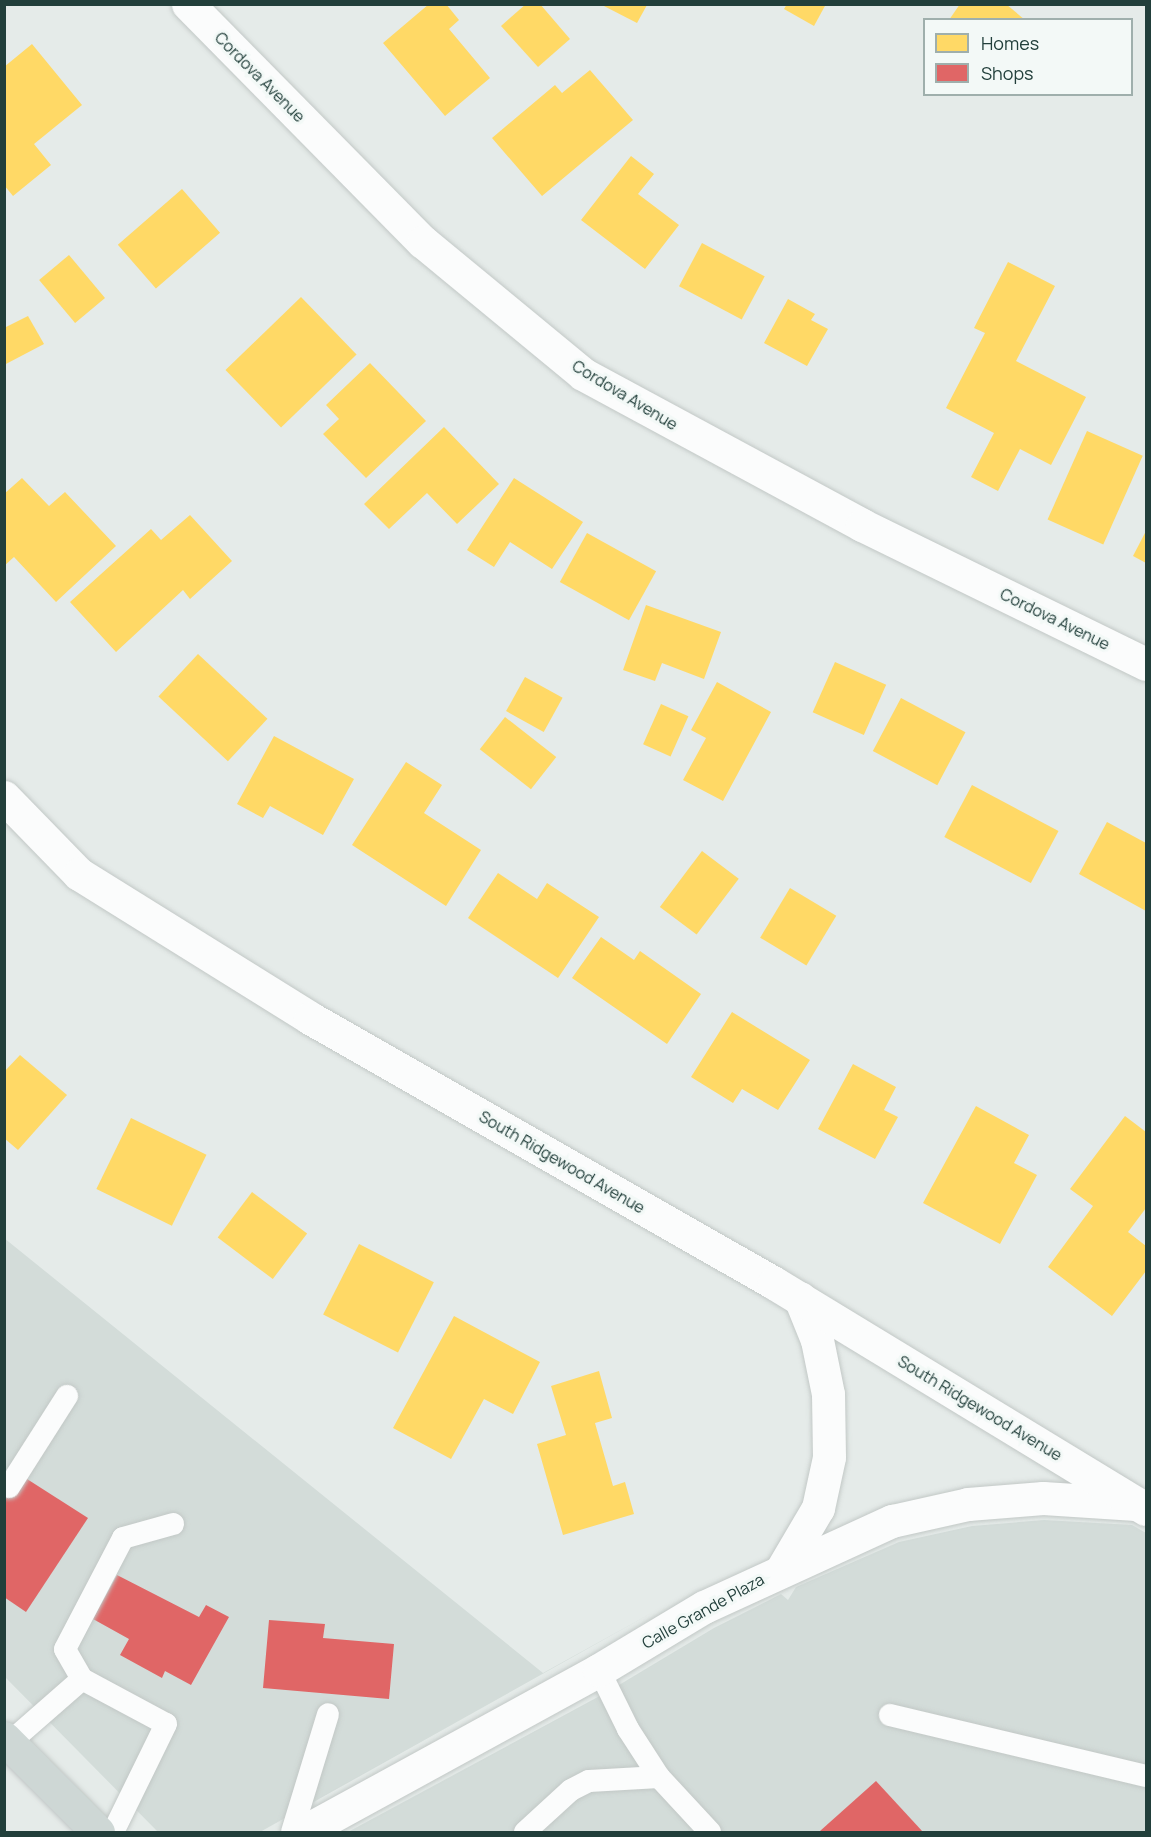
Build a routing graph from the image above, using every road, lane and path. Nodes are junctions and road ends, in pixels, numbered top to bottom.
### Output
1 (188, 4) edge
2 (1146, 664) edge
3 (4, 797) edge
4 (800, 1298) junction
5 (67, 1396) dead end
6 (9, 1487) dead end
7 (1141, 1506) edge
8 (173, 1524) dead end
9 (782, 1569) junction
10 (599, 1671) junction
11 (82, 1679) junction
12 (328, 1714) dead end
13 (890, 1715) dead end
14 (7, 1741) edge
15 (659, 1776) junction
16 (1146, 1776) edge
17 (309, 1830) edge
18 (98, 1833) edge
19 (113, 1833) edge
20 (525, 1833) edge
21 (710, 1833) edge

1 - 2 street, Cordova Avenue
3 - 4 street, South Ridgewood Avenue
4 - 7 street, South Ridgewood Avenue
4 - 9 street
5 - 6 lane
7 - 9 street, Calle Grande Plaza
8 - 11 lane
9 - 10 street, Calle Grande Plaza
10 - 15 lane
10 - 17 street, Calle Grande Plaza
11 - 14 lane
11 - 19 lane
12 - 17 lane
13 - 16 lane
14 - 18 main road
15 - 20 lane
15 - 21 lane

